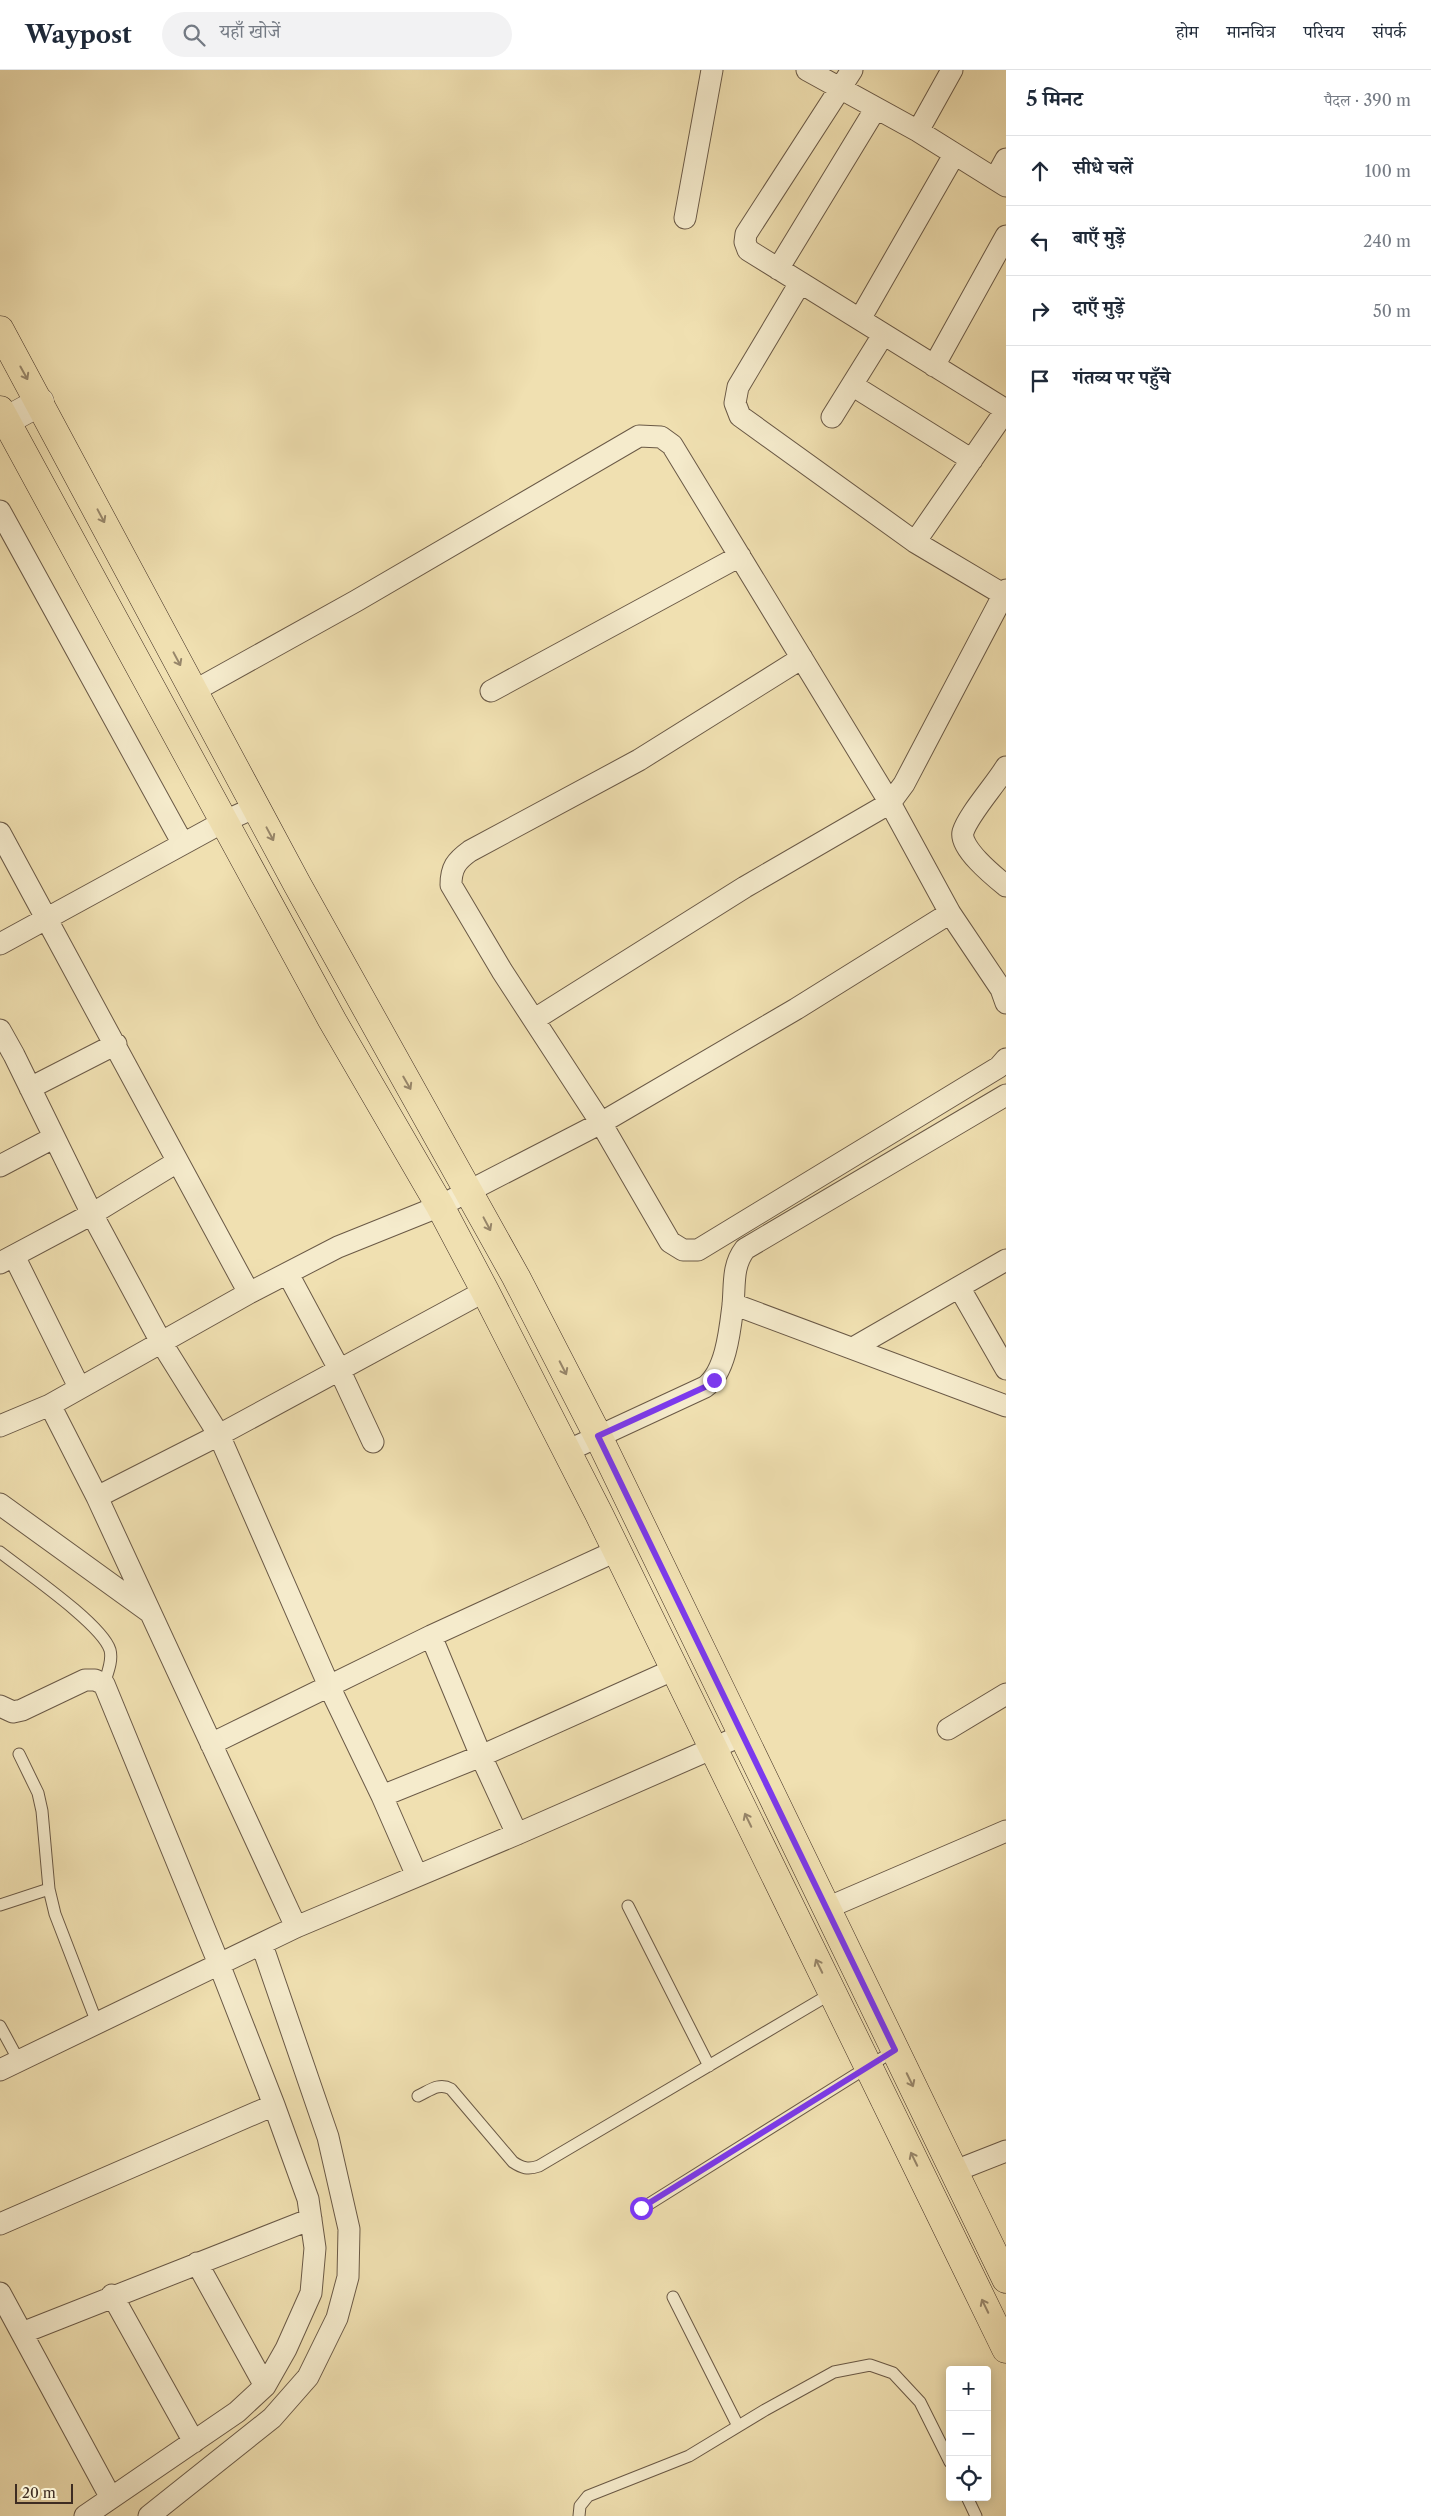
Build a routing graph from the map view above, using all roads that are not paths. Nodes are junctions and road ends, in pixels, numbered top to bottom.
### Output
1 (712, 70) edge
2 (808, 70) edge
3 (852, 70) edge
4 (952, 70) edge
5 (841, 89) junction
6 (876, 108) junction
7 (918, 131) junction
8 (954, 155) junction
9 (1006, 159) edge
10 (1000, 183) edge
11 (685, 218) dead end
12 (1006, 236) edge
13 (778, 269) junction
14 (800, 283) junction
15 (860, 319) junction
16 (0, 330) edge
17 (883, 334) junction
18 (934, 366) junction
19 (852, 385) junction
20 (40, 402) junction
21 (1006, 410) edge
22 (832, 417) dead end
23 (2, 418) edge
24 (972, 460) junction
25 (0, 511) edge
26 (915, 542) junction
27 (740, 556) junction
28 (1005, 594) edge
29 (802, 658) junction
30 (194, 691) junction
31 (491, 691) dead end
32 (1005, 770) edge
33 (890, 803) junction
34 (256, 807) junction
35 (225, 821) junction
36 (0, 833) edge
37 (183, 844) junction
38 (1006, 886) edge
39 (950, 913) junction
40 (47, 919) junction
41 (0, 944) edge
42 (1006, 1003) edge
43 (535, 1019) junction
44 (0, 1030) edge
45 (116, 1044) junction
46 (7, 1058) edge
47 (1006, 1059) edge
48 (30, 1088) junction
49 (1006, 1095) edge
50 (601, 1123) junction
51 (53, 1138) junction
52 (177, 1162) junction
53 (0, 1166) edge
54 (470, 1191) junction
55 (440, 1206) junction
56 (92, 1214) junction
57 (7, 1259) edge
58 (1006, 1260) edge
59 (288, 1274) junction
60 (959, 1287) junction
61 (485, 1291) junction
62 (249, 1293) junction
63 (733, 1304) junction
64 (161, 1342) junction
65 (853, 1348) junction
66 (339, 1369) junction
67 (1006, 1370) edge
68 (79, 1387) junction
69 (50, 1404) junction
70 (1006, 1406) edge
71 (0, 1426) edge
72 (219, 1436) junction
73 (598, 1436) junction
74 (373, 1442) dead end
75 (568, 1452) junction
76 (97, 1497) junction
77 (0, 1504) edge
78 (616, 1551) junction
79 (0, 1552) edge
80 (151, 1612) junction
81 (431, 1636) junction
82 (675, 1670) junction
83 (104, 1684) junction
84 (330, 1686) junction
85 (1006, 1694) edge
86 (0, 1706) edge
87 (948, 1729) dead end
88 (743, 1735) junction
89 (210, 1744) junction
90 (713, 1748) junction
91 (19, 1754) dead end
92 (481, 1756) junction
93 (382, 1796) junction
94 (1006, 1830) edge
95 (517, 1834) junction
96 (417, 1876) junction
97 (49, 1889) junction
98 (0, 1905) edge
99 (628, 1906) dead end
100 (828, 1908) junction
101 (296, 1927) junction
102 (240, 1954) junction
103 (832, 1993) junction
104 (97, 2023) junction
105 (0, 2026) edge
106 (895, 2050) junction
107 (9, 2066) edge
108 (709, 2066) junction
109 (869, 2067) junction
110 (418, 2096) dead end
111 (274, 2105) junction
112 (1006, 2151) edge
113 (955, 2171) junction
114 (641, 2208) dead end
115 (311, 2219) junction
116 (0, 2224) edge
117 (197, 2263) junction
118 (1004, 2272) edge
119 (0, 2293) edge
120 (112, 2296) junction
121 (673, 2297) dead end
122 (22, 2333) junction
123 (1006, 2350) edge
124 (265, 2386) junction
125 (738, 2426) junction
126 (194, 2442) junction
127 (947, 2456) edge
128 (111, 2498) junction
129 (969, 2501) edge
130 (85, 2516) edge
131 (149, 2516) edge
132 (579, 2516) edge
133 (976, 2516) edge

1 - 11 street
2 - 5 street
3 - 5 street
4 - 7 street
5 - 6 street
5 - 13 street
6 - 7 street
6 - 13 street
7 - 8 street
8 - 10 street
8 - 15 street
9 - 10 street
12 - 18 street
13 - 14 street
14 - 15 street
14 - 26 street
15 - 17 street
16 -> 20 main road
17 - 18 street
17 - 19 street
18 - 21 street
19 - 22 street
19 - 24 street
20 - 23 street
20 -> 30 main road
21 - 24 street
23 - 35 main road
24 - 26 street
25 - 37 street
26 - 28 street
27 - 29 street
27 - 30 street
27 - 31 street
28 - 33 street
29 - 33 street
29 - 43 street
30 - 34 main road
32 - 38 street
33 - 39 street
33 - 43 street
34 - 35 street
34 -> 54 main road
35 - 37 street
35 - 55 main road
36 - 40 street
37 - 40 street
39 - 42 street
39 - 50 street
40 - 41 street
40 - 45 street
43 - 50 street
44 - 46 street
45 - 48 street
45 - 52 street
46 - 48 street
47 - 50 street
48 - 51 street
49 - 63 street
50 - 54 street
51 - 53 street
51 - 56 street
52 - 56 street
52 - 62 street
54 - 55 street
54 -> 73 main road
55 - 59 street
55 - 61 main road
56 - 57 street
56 - 64 street
57 - 68 street
58 - 60 street
59 - 62 street
59 - 66 street
60 - 65 street
60 - 67 street
61 - 66 street
61 - 75 main road
62 - 64 street
63 - 65 street
63 - 73 street
64 - 68 street
64 - 72 street
65 - 70 street
66 - 72 street
66 - 74 street
68 - 69 street
69 - 71 street
69 - 76 street
72 - 76 street
72 - 84 street
73 - 75 street
73 - 88 main road
75 - 78 main road
76 - 80 street
77 - 80 street
78 - 81 street
78 - 82 main road
79 - 83 lane
80 - 89 street
81 - 84 street
81 - 92 street
82 - 90 main road
82 - 92 street
83 - 86 street
83 - 102 street
84 - 89 street
84 - 93 street
85 - 87 street
88 - 90 street
88 - 100 main road
89 - 101 street
90 - 95 street
103 -> 90 main road
91 - 97 lane
92 - 93 street
92 - 95 street
93 - 96 street
94 - 100 street
95 - 96 street
96 - 101 street
97 - 98 lane
97 - 104 lane
99 - 108 lane
100 - 106 main road
101 - 102 street
102 - 104 street
102 - 111 street
102 - 131 street
103 - 108 lane
103 - 109 main road
104 - 107 street
105 - 107 lane
106 - 109 lane
106 -> 113 main road
108 - 110 lane
109 - 114 lane
123 -> 109 main road
111 - 115 street
111 - 116 street
112 - 113 street
113 - 118 main road
115 - 117 street
115 - 124 street
117 - 120 street
117 - 124 street
119 - 122 street
120 - 122 street
120 - 126 street
121 - 125 lane
122 - 128 street
124 - 126 street
125 - 127 lane
125 - 132 lane
126 - 128 street
128 - 130 street
129 - 133 lane

